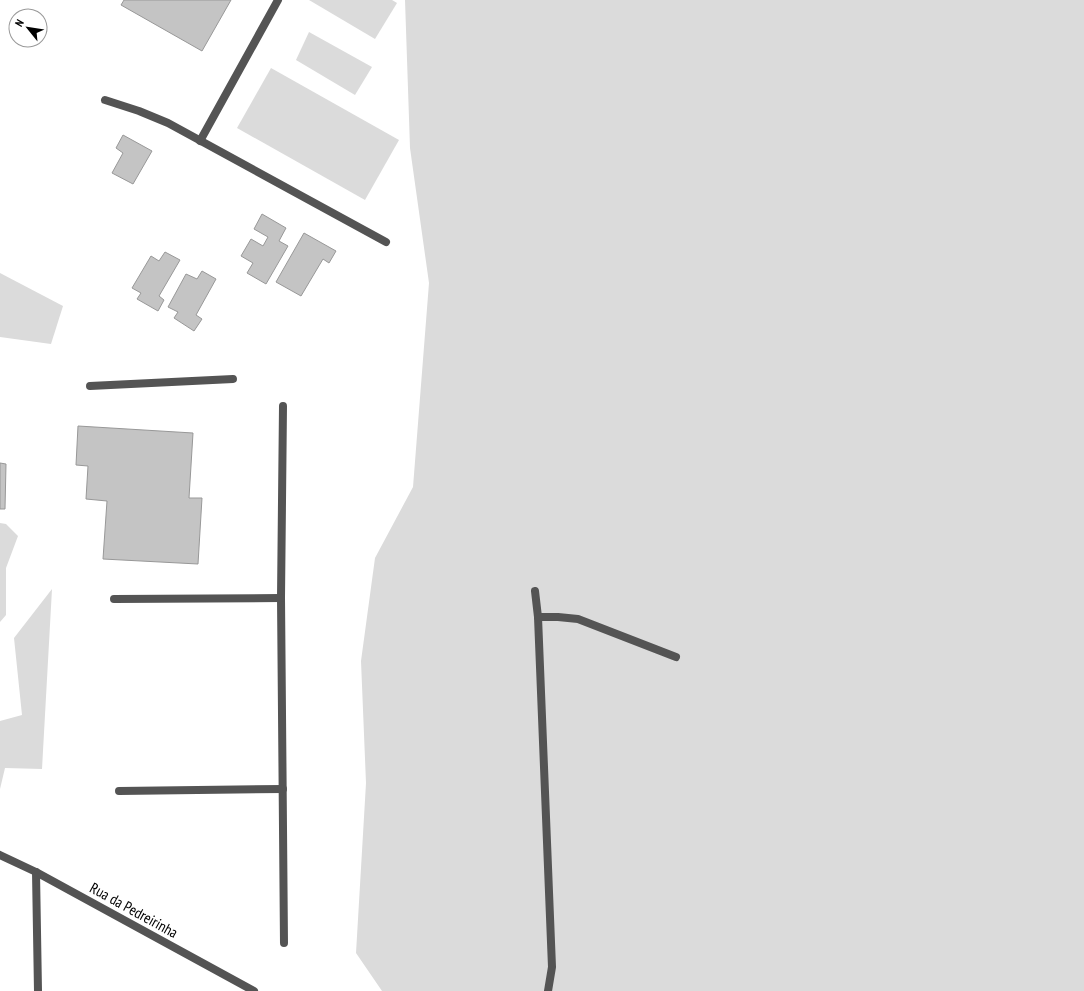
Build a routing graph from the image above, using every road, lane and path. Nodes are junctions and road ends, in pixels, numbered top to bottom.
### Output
1 (278, 0) edge
2 (105, 100) dead end
3 (200, 141) junction
4 (386, 242) dead end
5 (233, 379) dead end
6 (90, 386) dead end
7 (283, 406) dead end
8 (535, 591) dead end
9 (281, 598) junction
10 (114, 599) dead end
11 (538, 617) junction
12 (676, 657) dead end
13 (283, 789) junction
14 (119, 791) dead end
15 (0, 855) edge
16 (36, 872) junction
17 (284, 943) dead end
18 (38, 991) edge
19 (254, 991) edge
20 (548, 991) edge

1 - 3 street
2 - 3 street
3 - 4 street
5 - 6 street
7 - 9 street
8 - 11 street
9 - 10 street
9 - 13 street
11 - 12 street
11 - 20 street
13 - 14 street
13 - 17 street
15 - 16 street, Rua da Pedreirinha
16 - 18 street
16 - 19 street, Rua da Pedreirinha

